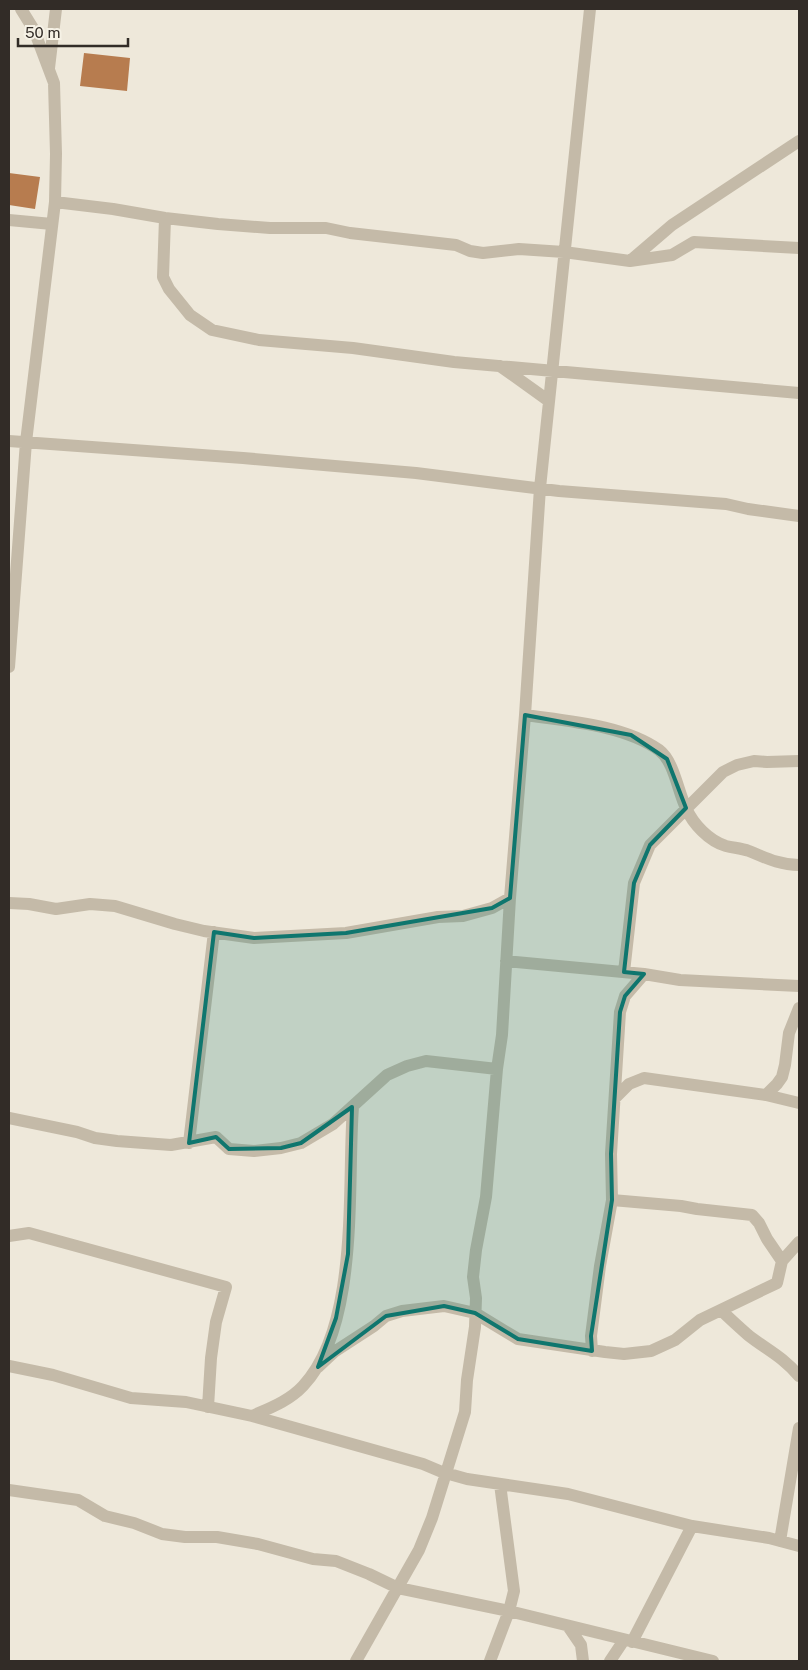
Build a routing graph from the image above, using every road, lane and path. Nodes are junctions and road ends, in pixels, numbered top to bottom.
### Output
1 (21, 9) edge
2 (56, 9) edge
3 (590, 9) edge
4 (49, 70) junction
5 (799, 142) edge
6 (55, 202) junction
7 (165, 218) junction
8 (9, 220) edge
9 (52, 224) junction
10 (799, 248) edge
11 (564, 252) junction
12 (630, 260) junction
13 (500, 366) junction
14 (552, 370) junction
15 (799, 393) edge
16 (549, 401) junction
17 (9, 441) edge
18 (26, 442) junction
19 (540, 488) junction
20 (799, 516) edge
21 (13, 558) edge
22 (9, 667) edge
23 (524, 715) junction
24 (799, 760) edge
25 (686, 808) junction
26 (799, 865) edge
27 (510, 898) junction
28 (9, 904) edge
29 (214, 932) junction
30 (506, 961) junction
31 (624, 972) junction
32 (644, 974) junction
33 (799, 986) edge
34 (799, 1008) edge
35 (497, 1069) junction
36 (766, 1095) junction
37 (615, 1098) junction
38 (799, 1103) edge
39 (353, 1107) junction
40 (9, 1118) edge
41 (188, 1143) junction
42 (612, 1200) junction
43 (9, 1236) edge
44 (799, 1242) edge
45 (782, 1260) junction
46 (722, 1311) junction
47 (475, 1313) junction
48 (592, 1351) junction
49 (9, 1366) edge
50 (318, 1366) junction
51 (799, 1376) edge
52 (208, 1407) junction
53 (252, 1416) junction
54 (799, 1428) edge
55 (446, 1473) junction
56 (500, 1484) junction
57 (9, 1490) edge
58 (692, 1526) junction
59 (780, 1541) junction
60 (799, 1546) edge
61 (398, 1588) junction
62 (509, 1612) junction
63 (568, 1626) junction
64 (628, 1641) junction
65 (356, 1661) edge
66 (490, 1661) edge
67 (583, 1661) edge
68 (610, 1661) edge
69 (713, 1661) edge

1 - 4 street
2 - 4 street
3 - 11 street
4 - 6 street
5 - 12 street
6 - 7 street
6 - 9 street
7 - 11 street
7 - 13 street
8 - 9 street
9 - 18 street
10 - 12 street
11 - 12 street
11 - 14 street
13 - 14 street
13 - 16 street
14 - 15 street
14 - 16 street
16 - 19 street
17 - 18 street
18 - 19 street
18 - 21 street
19 - 20 street
19 - 23 street
21 - 22 street
23 - 25 street
23 - 27 street
24 - 25 street
25 - 26 street
25 - 31 street
27 - 29 street
27 - 30 street
28 - 29 street
29 - 41 street
30 - 31 street
30 - 35 street
31 - 32 street
32 - 33 street
32 - 37 street
34 - 36 street
35 - 39 street
35 - 47 street
36 - 37 street
36 - 38 street
37 - 42 street
39 - 41 street
39 - 50 street
40 - 41 street
42 - 45 street
42 - 48 street
43 - 52 street
44 - 45 street
45 - 46 street
46 - 48 street
46 - 51 street
47 - 48 street
47 - 50 street
47 - 55 street
49 - 52 street
50 - 53 street
52 - 53 street
53 - 55 street
54 - 59 street
55 - 56 street
55 - 61 street
56 - 58 street
56 - 62 street
57 - 61 street
58 - 59 street
58 - 64 street
59 - 60 street
61 - 62 street
61 - 65 street
62 - 63 street
62 - 66 street
63 - 64 street
63 - 67 street
64 - 68 street
64 - 69 street

